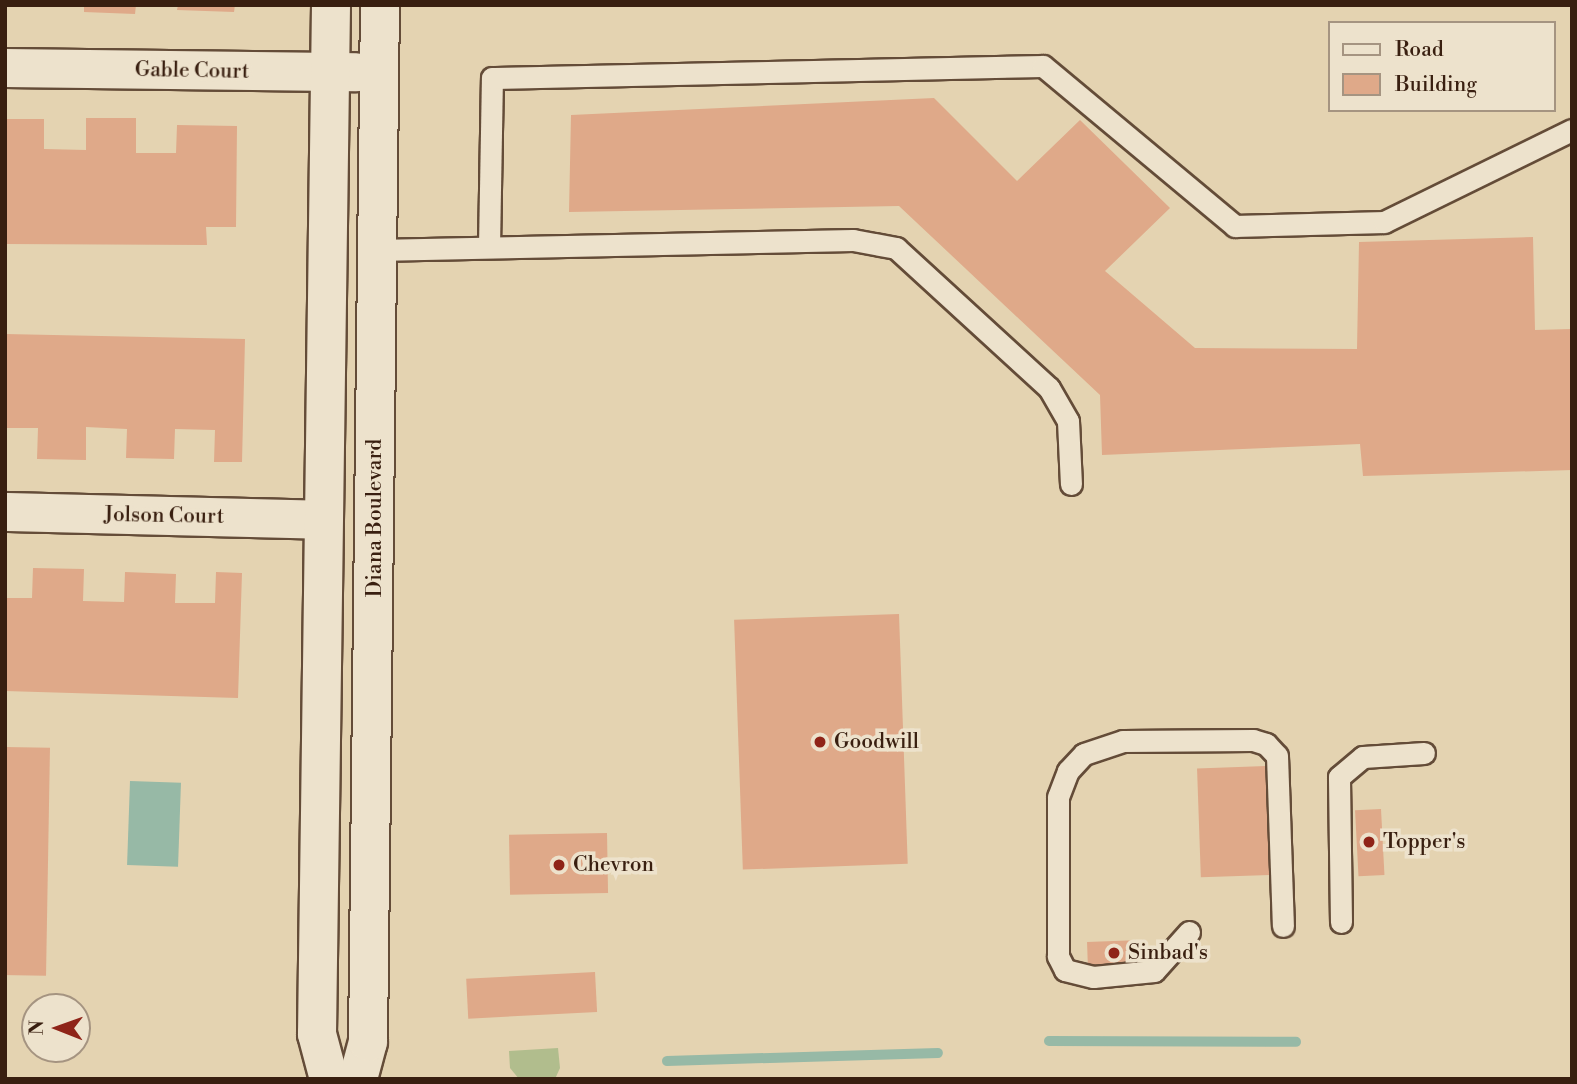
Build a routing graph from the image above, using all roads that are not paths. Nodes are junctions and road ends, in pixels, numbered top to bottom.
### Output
1 (331, 5) edge
2 (380, 5) edge
3 (5, 68) edge
4 (330, 72) junction
5 (379, 72) junction
6 (1572, 130) edge
7 (489, 247) junction
8 (327, 250) junction
9 (376, 250) junction
10 (1071, 484) dead end
11 (5, 512) edge
12 (322, 520) junction
13 (1424, 753) dead end
14 (319, 786) junction
15 (372, 786) junction
16 (1341, 922) dead end
17 (1283, 926) dead end
18 (1189, 932) dead end
19 (329, 1079) edge
20 (358, 1079) edge

1 - 4 street
2 - 5 street, Diana Boulevard
3 - 4 street, Gable Court
4 - 5 street, Gable Court
4 - 8 street
5 - 9 street, Diana Boulevard
6 - 7 lane
7 - 9 lane
7 - 10 lane
8 - 9 street
8 - 12 street
9 - 15 street, Diana Boulevard
11 - 12 street, Jolson Court
12 - 14 street
13 - 16 lane
14 - 15 street
14 - 19 street
15 - 20 street, Diana Boulevard
17 - 18 lane

